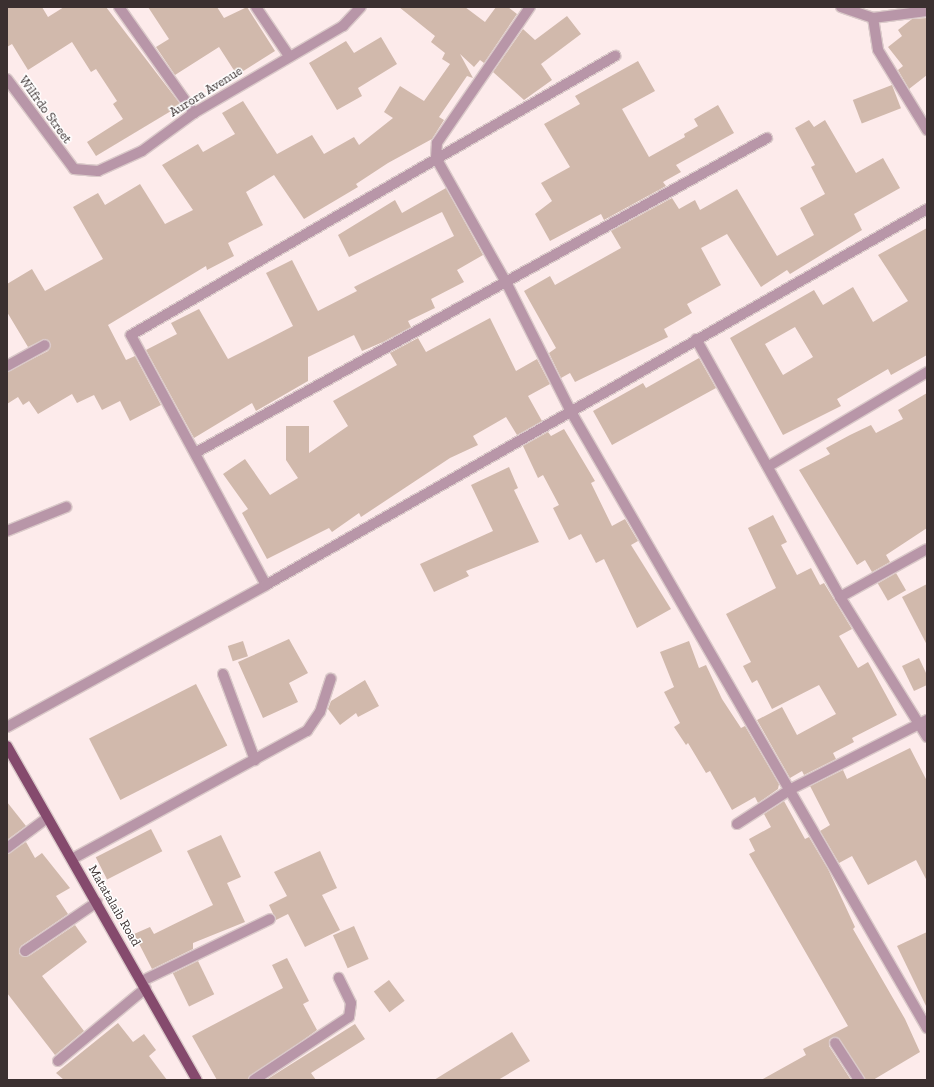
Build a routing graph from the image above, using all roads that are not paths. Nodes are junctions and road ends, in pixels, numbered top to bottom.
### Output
1 (119, 7) edge
2 (256, 7) edge
3 (361, 7) edge
4 (530, 7) edge
5 (841, 7) edge
6 (927, 11) edge
7 (873, 18) junction
8 (289, 56) junction
9 (615, 56) dead end
10 (7, 79) edge
11 (194, 113) junction
12 (927, 130) edge
13 (767, 138) dead end
14 (62, 155) joint
15 (436, 158) junction
16 (927, 208) edge
17 (506, 282) junction
18 (696, 339) junction
19 (45, 345) dead end
20 (7, 366) edge
21 (927, 372) edge
22 (570, 410) junction
23 (195, 453) junction
24 (769, 466) junction
25 (66, 507) dead end
26 (7, 531) edge
27 (927, 549) edge
28 (266, 585) junction
29 (840, 597) junction
30 (223, 674) dead end
31 (331, 679) dead end
32 (924, 722) edge
33 (7, 727) edge
34 (927, 737) edge
35 (7, 746) edge
36 (255, 760) junction
37 (791, 789) junction
38 (47, 818) junction
39 (737, 824) dead end
40 (7, 848) edge
41 (72, 859) junction
42 (97, 902) junction
43 (270, 919) dead end
44 (25, 952) dead end
45 (339, 978) dead end
46 (144, 985) junction
47 (927, 1028) edge
48 (835, 1043) dead end
49 (58, 1061) dead end
50 (197, 1080) edge
51 (254, 1080) edge
52 (859, 1080) edge

1 - 11 street
2 - 8 street
3 - 8 street, Aurora Avenue
4 - 15 street
5 - 7 street
6 - 7 street
7 - 12 street
8 - 11 street, Aurora Avenue
9 - 15 street
10 - 14 street, Wilfrdo Street
11 - 14 street, Aurora Avenue
13 - 17 street
15 - 17 street
15 - 23 street
16 - 18 street
17 - 22 street
17 - 23 street
18 - 22 street
18 - 24 street
19 - 20 street
21 - 24 street
22 - 28 street
22 - 37 street
23 - 28 street
24 - 29 street
25 - 26 street
27 - 29 street
28 - 33 street
29 - 32 street
30 - 36 street
31 - 36 street
32 - 34 street
32 - 37 street
35 - 38 main road, Matatalaib Road
36 - 41 street
37 - 39 street
37 - 47 street
38 - 40 street
38 - 41 main road, Matatalaib Road
41 - 42 main road, Matatalaib Road
42 - 44 street
42 - 46 main road, Matatalaib Road
43 - 46 street
45 - 51 street
46 - 49 street
46 - 50 main road, Matatalaib Road
48 - 52 street

